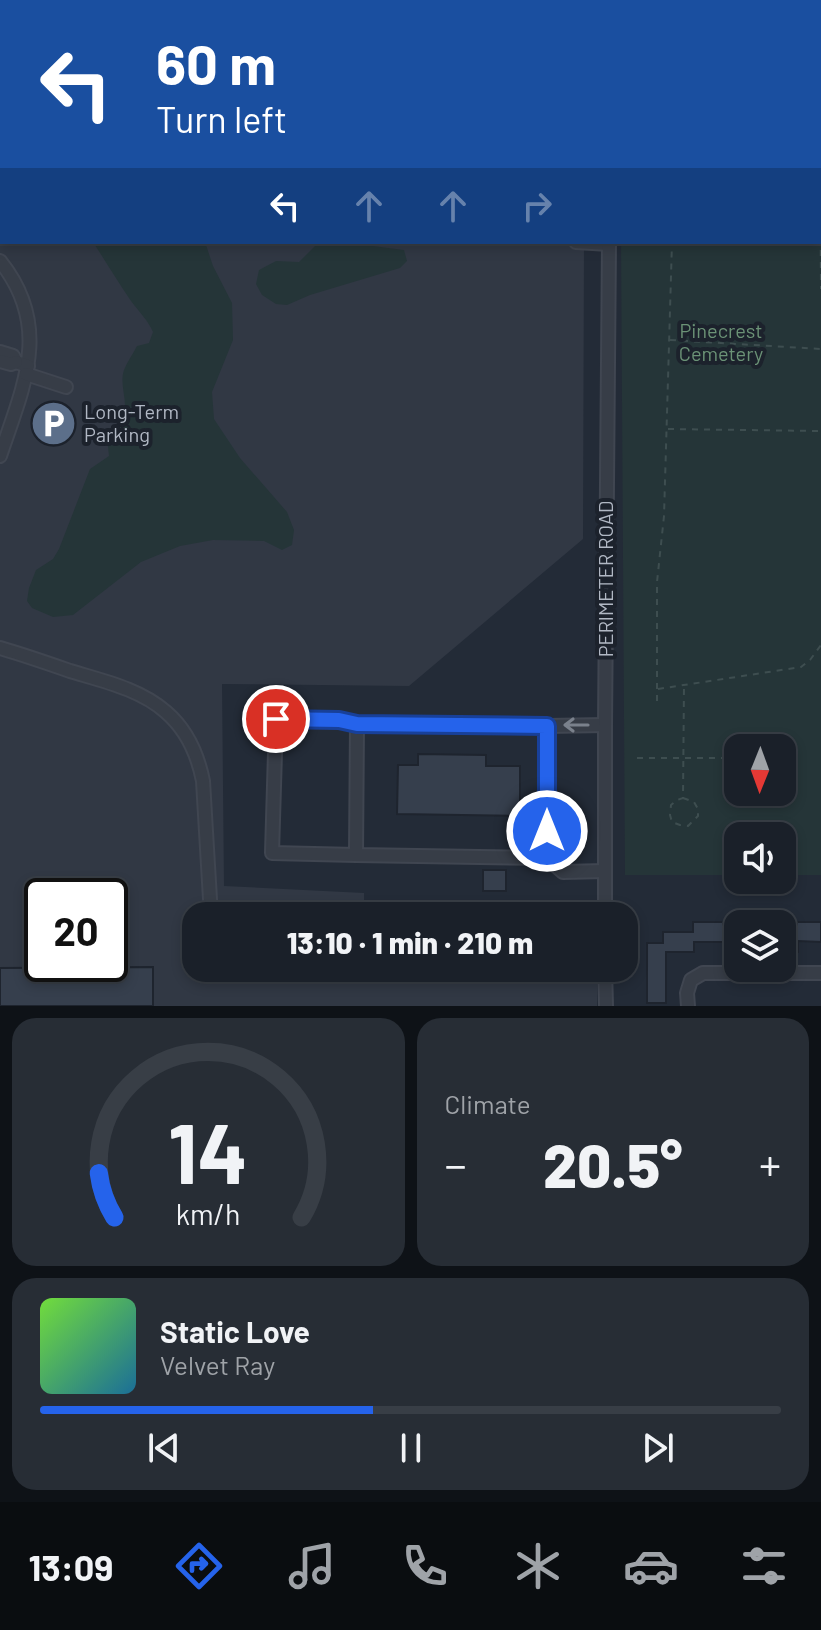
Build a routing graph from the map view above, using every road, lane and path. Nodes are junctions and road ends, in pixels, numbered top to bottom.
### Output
1 (609, 244) edge
2 (672, 244) edge
3 (821, 244) edge
4 (0, 261) edge
5 (821, 289) edge
6 (670, 340) junction
7 (821, 349) edge
8 (0, 352) edge
9 (0, 361) edge
10 (23, 367) junction
11 (66, 387) dead end
12 (667, 429) junction
13 (821, 431) edge
14 (0, 456) edge
15 (821, 645) edge
16 (0, 648) edge
17 (684, 685) junction
18 (657, 689) junction
19 (657, 701) dead end
20 (357, 724) junction
21 (605, 725) junction
22 (547, 726) junction
23 (637, 758) dead end
24 (684, 758) junction
25 (724, 758) edge
26 (683, 798) junction
27 (356, 855) junction
28 (547, 858) junction
29 (605, 871) junction
30 (210, 902) edge
31 (605, 902) edge
32 (821, 973) edge
33 (605, 982) edge
34 (606, 1006) edge
35 (688, 1006) edge

1 - 21 street, PERIMETER ROAD
2 - 6 path
3 - 5 path
4 - 10 street
6 - 7 path
6 - 12 path
8 - 10 street
9 - 10 street
10 - 11 street
10 - 14 street
12 - 13 path
12 - 18 path
15 - 17 path
16 - 30 street
17 - 18 path
17 - 24 path
18 - 19 path
20 - 22 street
20 - 27 street
20 - 27 street
21 -> 22 street
21 - 29 street, PERIMETER ROAD
22 - 28 street
23 - 24 path
24 - 25 path
24 - 26 path
26 - 26 path
27 - 28 street
28 - 29 street
29 - 31 street, PERIMETER ROAD
32 - 35 street
33 - 34 street

